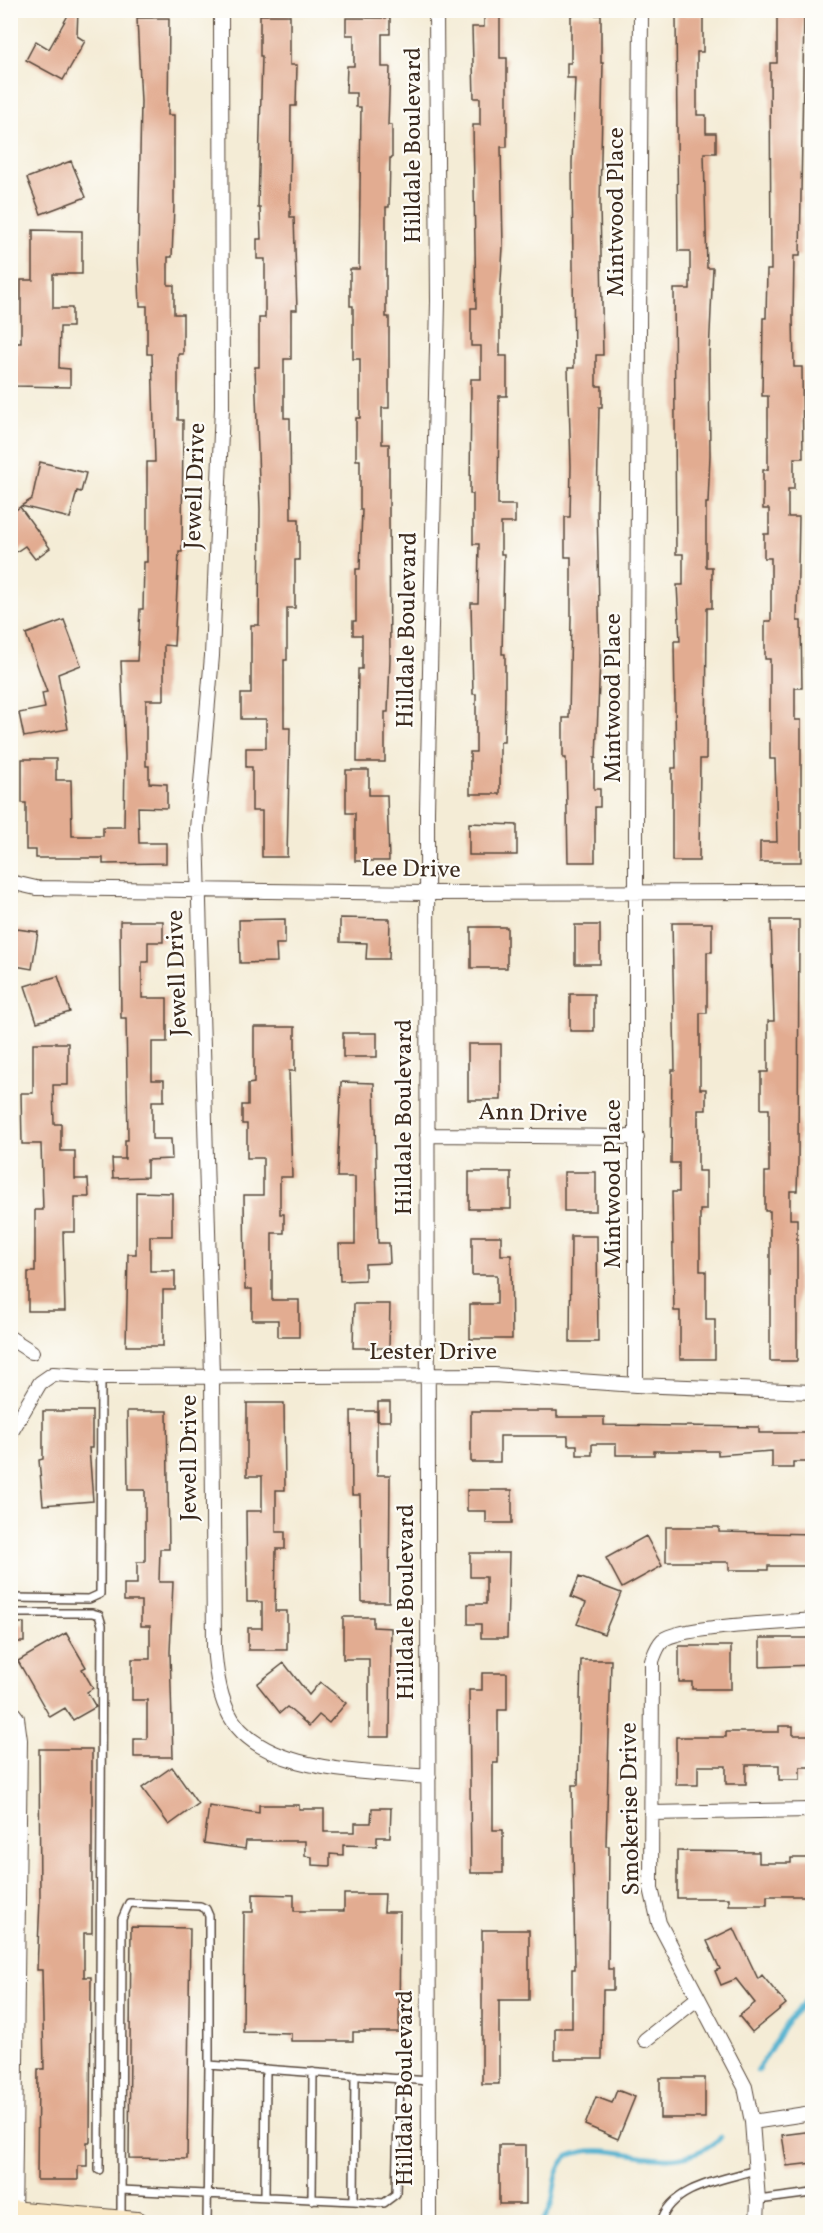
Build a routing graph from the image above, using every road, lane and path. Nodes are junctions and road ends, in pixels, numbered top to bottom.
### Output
1 (221, 10) edge
2 (436, 10) edge
3 (641, 10) edge
4 (10, 882) edge
5 (198, 889) junction
6 (813, 892) edge
7 (427, 893) junction
8 (637, 894) junction
9 (427, 1135) junction
10 (638, 1137) junction
11 (10, 1338) edge
12 (32, 1352) dead end
13 (212, 1376) junction
14 (429, 1376) junction
15 (101, 1377) junction
16 (636, 1385) junction
17 (813, 1392) edge
18 (10, 1434) edge
19 (10, 1598) edge
20 (10, 1613) edge
21 (813, 1620) edge
22 (10, 1709) edge
23 (429, 1777) junction
24 (813, 1810) edge
25 (651, 1813) junction
26 (698, 1998) junction
27 (645, 2040) dead end
28 (209, 2065) junction
29 (266, 2069) junction
30 (313, 2072) junction
31 (355, 2075) junction
32 (399, 2078) junction
33 (429, 2080) junction
34 (14, 2093) edge
35 (813, 2113) edge
36 (752, 2122) junction
37 (99, 2170) dead end
38 (755, 2170) junction
39 (121, 2190) junction
40 (813, 2193) edge
41 (207, 2194) junction
42 (265, 2197) junction
43 (312, 2200) junction
44 (758, 2200) junction
45 (354, 2201) junction
46 (13, 2215) edge
47 (129, 2222) edge
48 (207, 2223) edge
49 (429, 2223) edge
50 (661, 2223) edge
51 (757, 2223) edge

1 - 5 street, Jewell Drive
2 - 7 street, Hilldale Boulevard
3 - 8 street, Mintwood Place
4 - 5 street, Lee Drive
5 - 7 street, Lee Drive
5 - 13 street, Jewell Drive
6 - 8 street, Lee Drive
7 - 8 street, Lee Drive
7 - 9 street, Hilldale Boulevard
8 - 10 street, Mintwood Place
9 - 10 street, Ann Drive
9 - 14 street, Hilldale Boulevard
10 - 16 street, Mintwood Place
11 - 12 street
13 - 14 street, Lester Drive
13 - 15 street, Lester Drive
13 - 23 street, Jewell Drive
14 - 16 street, Lester Drive
14 - 23 street, Hilldale Boulevard
15 - 18 street, Lester Drive
15 - 19 lane
16 - 17 street, Lester Drive
20 - 37 lane
21 - 25 street, Smokerise Drive
22 - 34 street
23 - 33 street, Hilldale Boulevard
24 - 25 street
25 - 26 street, Smokerise Drive
26 - 27 street
26 - 36 street, Smokerise Drive
28 - 29 lane
28 - 39 lane
28 - 41 lane
29 - 30 lane
29 - 42 lane
30 - 31 lane
30 - 43 lane
31 - 32 lane
31 - 45 lane
32 - 33 lane
32 - 45 lane
33 - 49 street, Hilldale Boulevard
34 - 46 street
35 - 36 street
36 - 38 street, Smokerise Drive
38 - 44 street, Smokerise Drive
38 - 50 lane
39 - 41 lane
39 - 47 lane
40 - 44 lane
41 - 42 lane
41 - 48 lane
42 - 43 lane
43 - 45 lane
44 - 51 street, Smokerise Drive
46 - 47 main road

